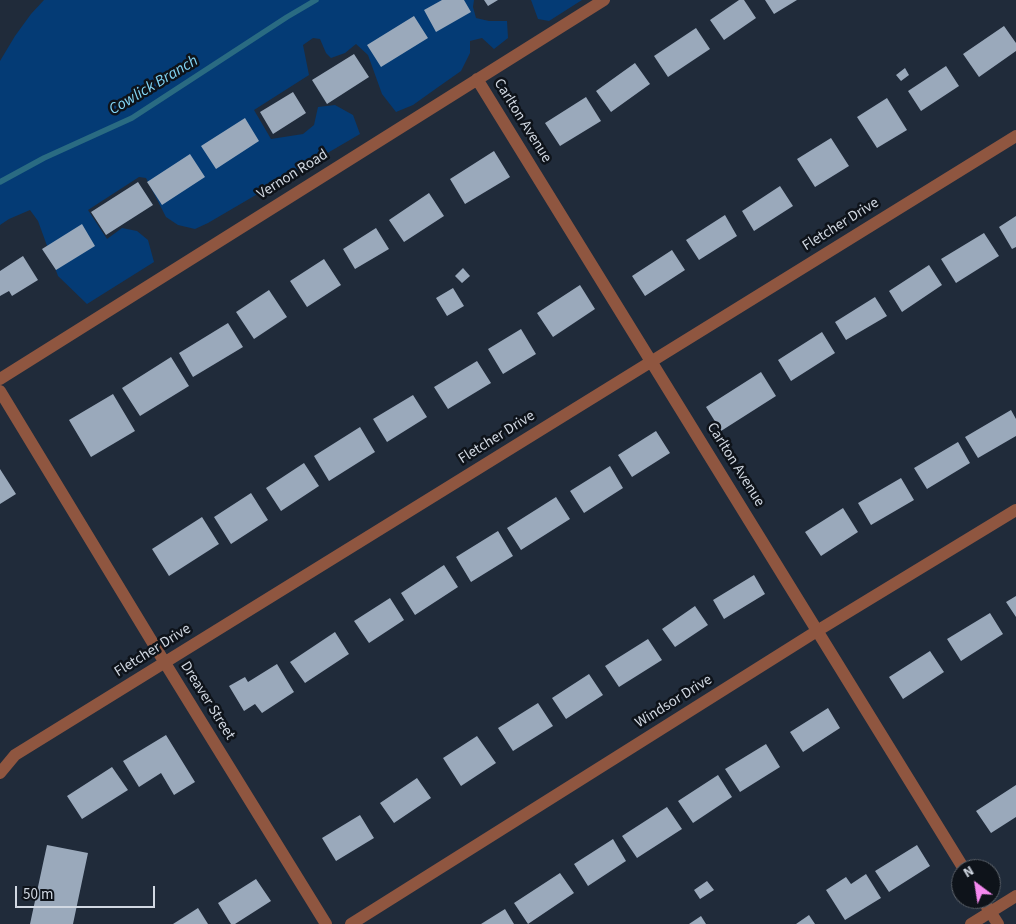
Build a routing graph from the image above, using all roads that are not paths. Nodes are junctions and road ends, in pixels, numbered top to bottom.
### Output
1 (604, 0) edge
2 (478, 79) junction
3 (1016, 136) edge
4 (652, 362) junction
5 (0, 379) edge
6 (0, 391) edge
7 (1016, 510) edge
8 (817, 631) junction
9 (165, 663) junction
10 (0, 773) edge
11 (958, 859) edge
12 (1016, 896) edge
13 (988, 909) edge
14 (990, 912) junction
15 (326, 924) edge
16 (351, 924) edge
17 (971, 924) edge
18 (998, 924) edge

1 - 2 street, Vernon Road
2 - 4 street, Carlton Avenue
2 - 5 street, Vernon Road
3 - 4 street, Fletcher Drive
4 - 8 street, Carlton Avenue
4 - 9 street, Fletcher Drive
6 - 9 street, Dreaver Street
7 - 8 street, Windsor Drive
8 - 11 street, Carlton Avenue
8 - 16 street, Windsor Drive
9 - 10 street, Fletcher Drive
9 - 15 street, Dreaver Street
12 - 14 street
13 - 14 street
14 - 17 street
14 - 18 street

